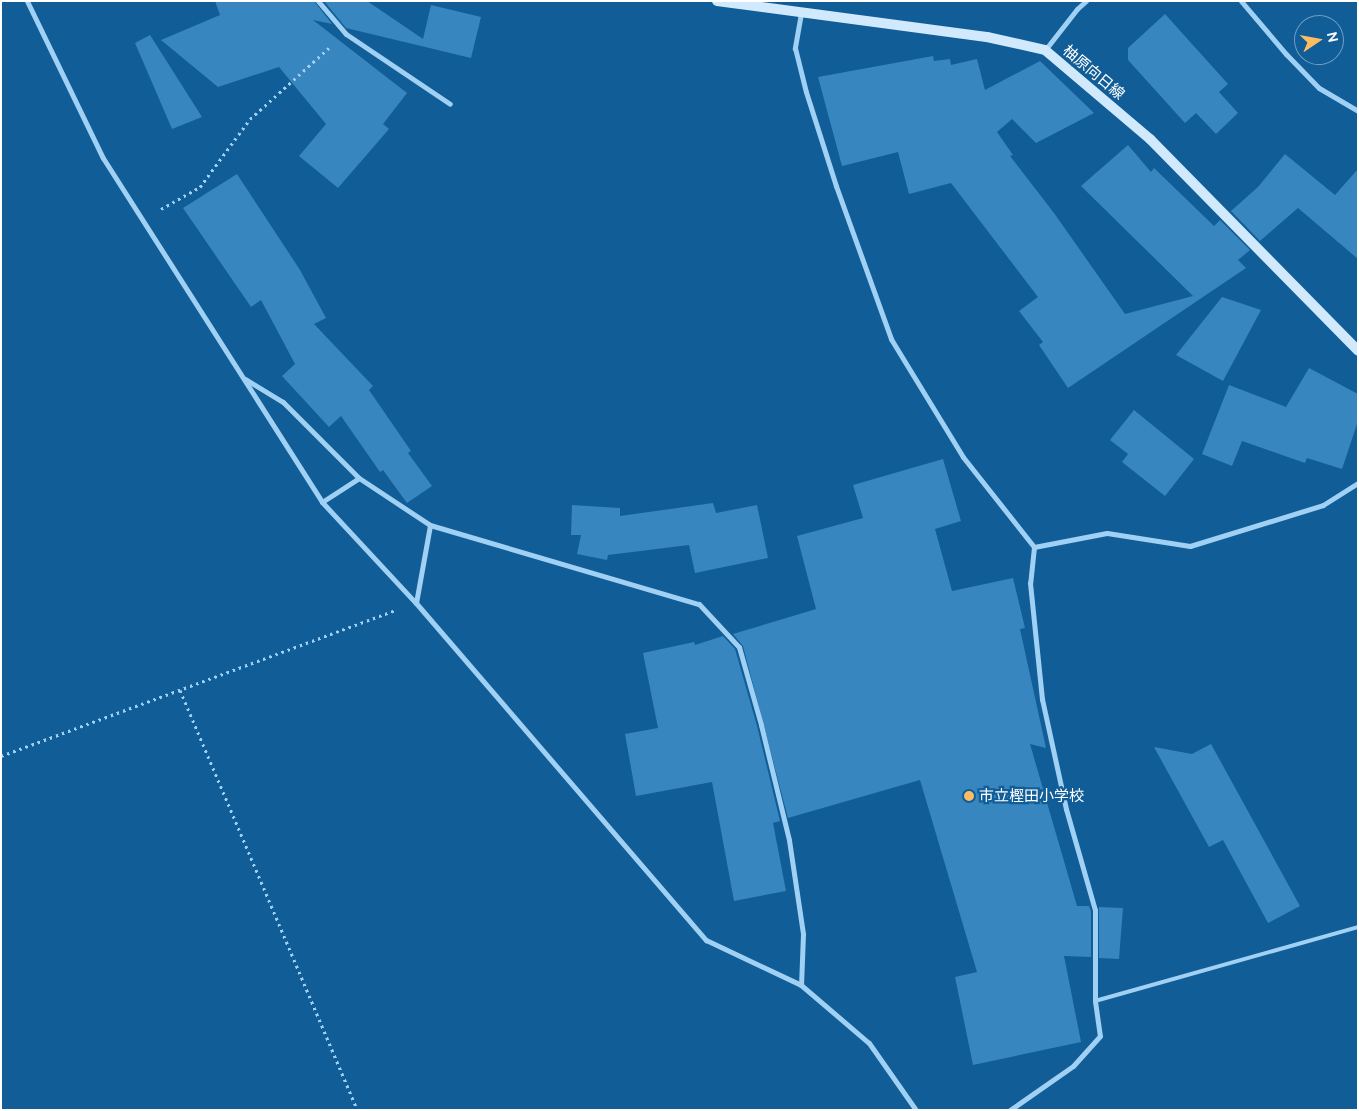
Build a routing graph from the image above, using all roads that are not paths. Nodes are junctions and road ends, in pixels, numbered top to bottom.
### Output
1 (27, 1) edge
2 (318, 1) edge
3 (717, 1) edge
4 (1086, 1) edge
5 (1241, 1) edge
6 (801, 13) junction
7 (1045, 50) junction
8 (450, 104) dead end
9 (1358, 111) edge
10 (1358, 351) edge
11 (243, 377) junction
12 (359, 478) junction
13 (1358, 483) edge
14 (322, 502) junction
15 (430, 525) junction
16 (1034, 547) junction
17 (416, 603) junction
18 (1358, 927) edge
19 (801, 985) junction
20 (1095, 1001) junction
21 (916, 1110) edge
22 (1010, 1110) edge

1 - 11 street
2 - 8 street
3 - 6 main road, 柚原向日線
4 - 7 street
5 - 9 street
6 - 7 main road, 柚原向日線
6 - 16 street
7 - 10 main road, 柚原向日線
11 - 12 street
11 - 14 street
12 - 14 street
12 - 15 street
13 - 16 street
14 - 17 street
15 - 17 street
15 - 19 street
16 - 20 street
17 - 19 street
18 - 20 lane
19 - 21 street
20 - 22 street

